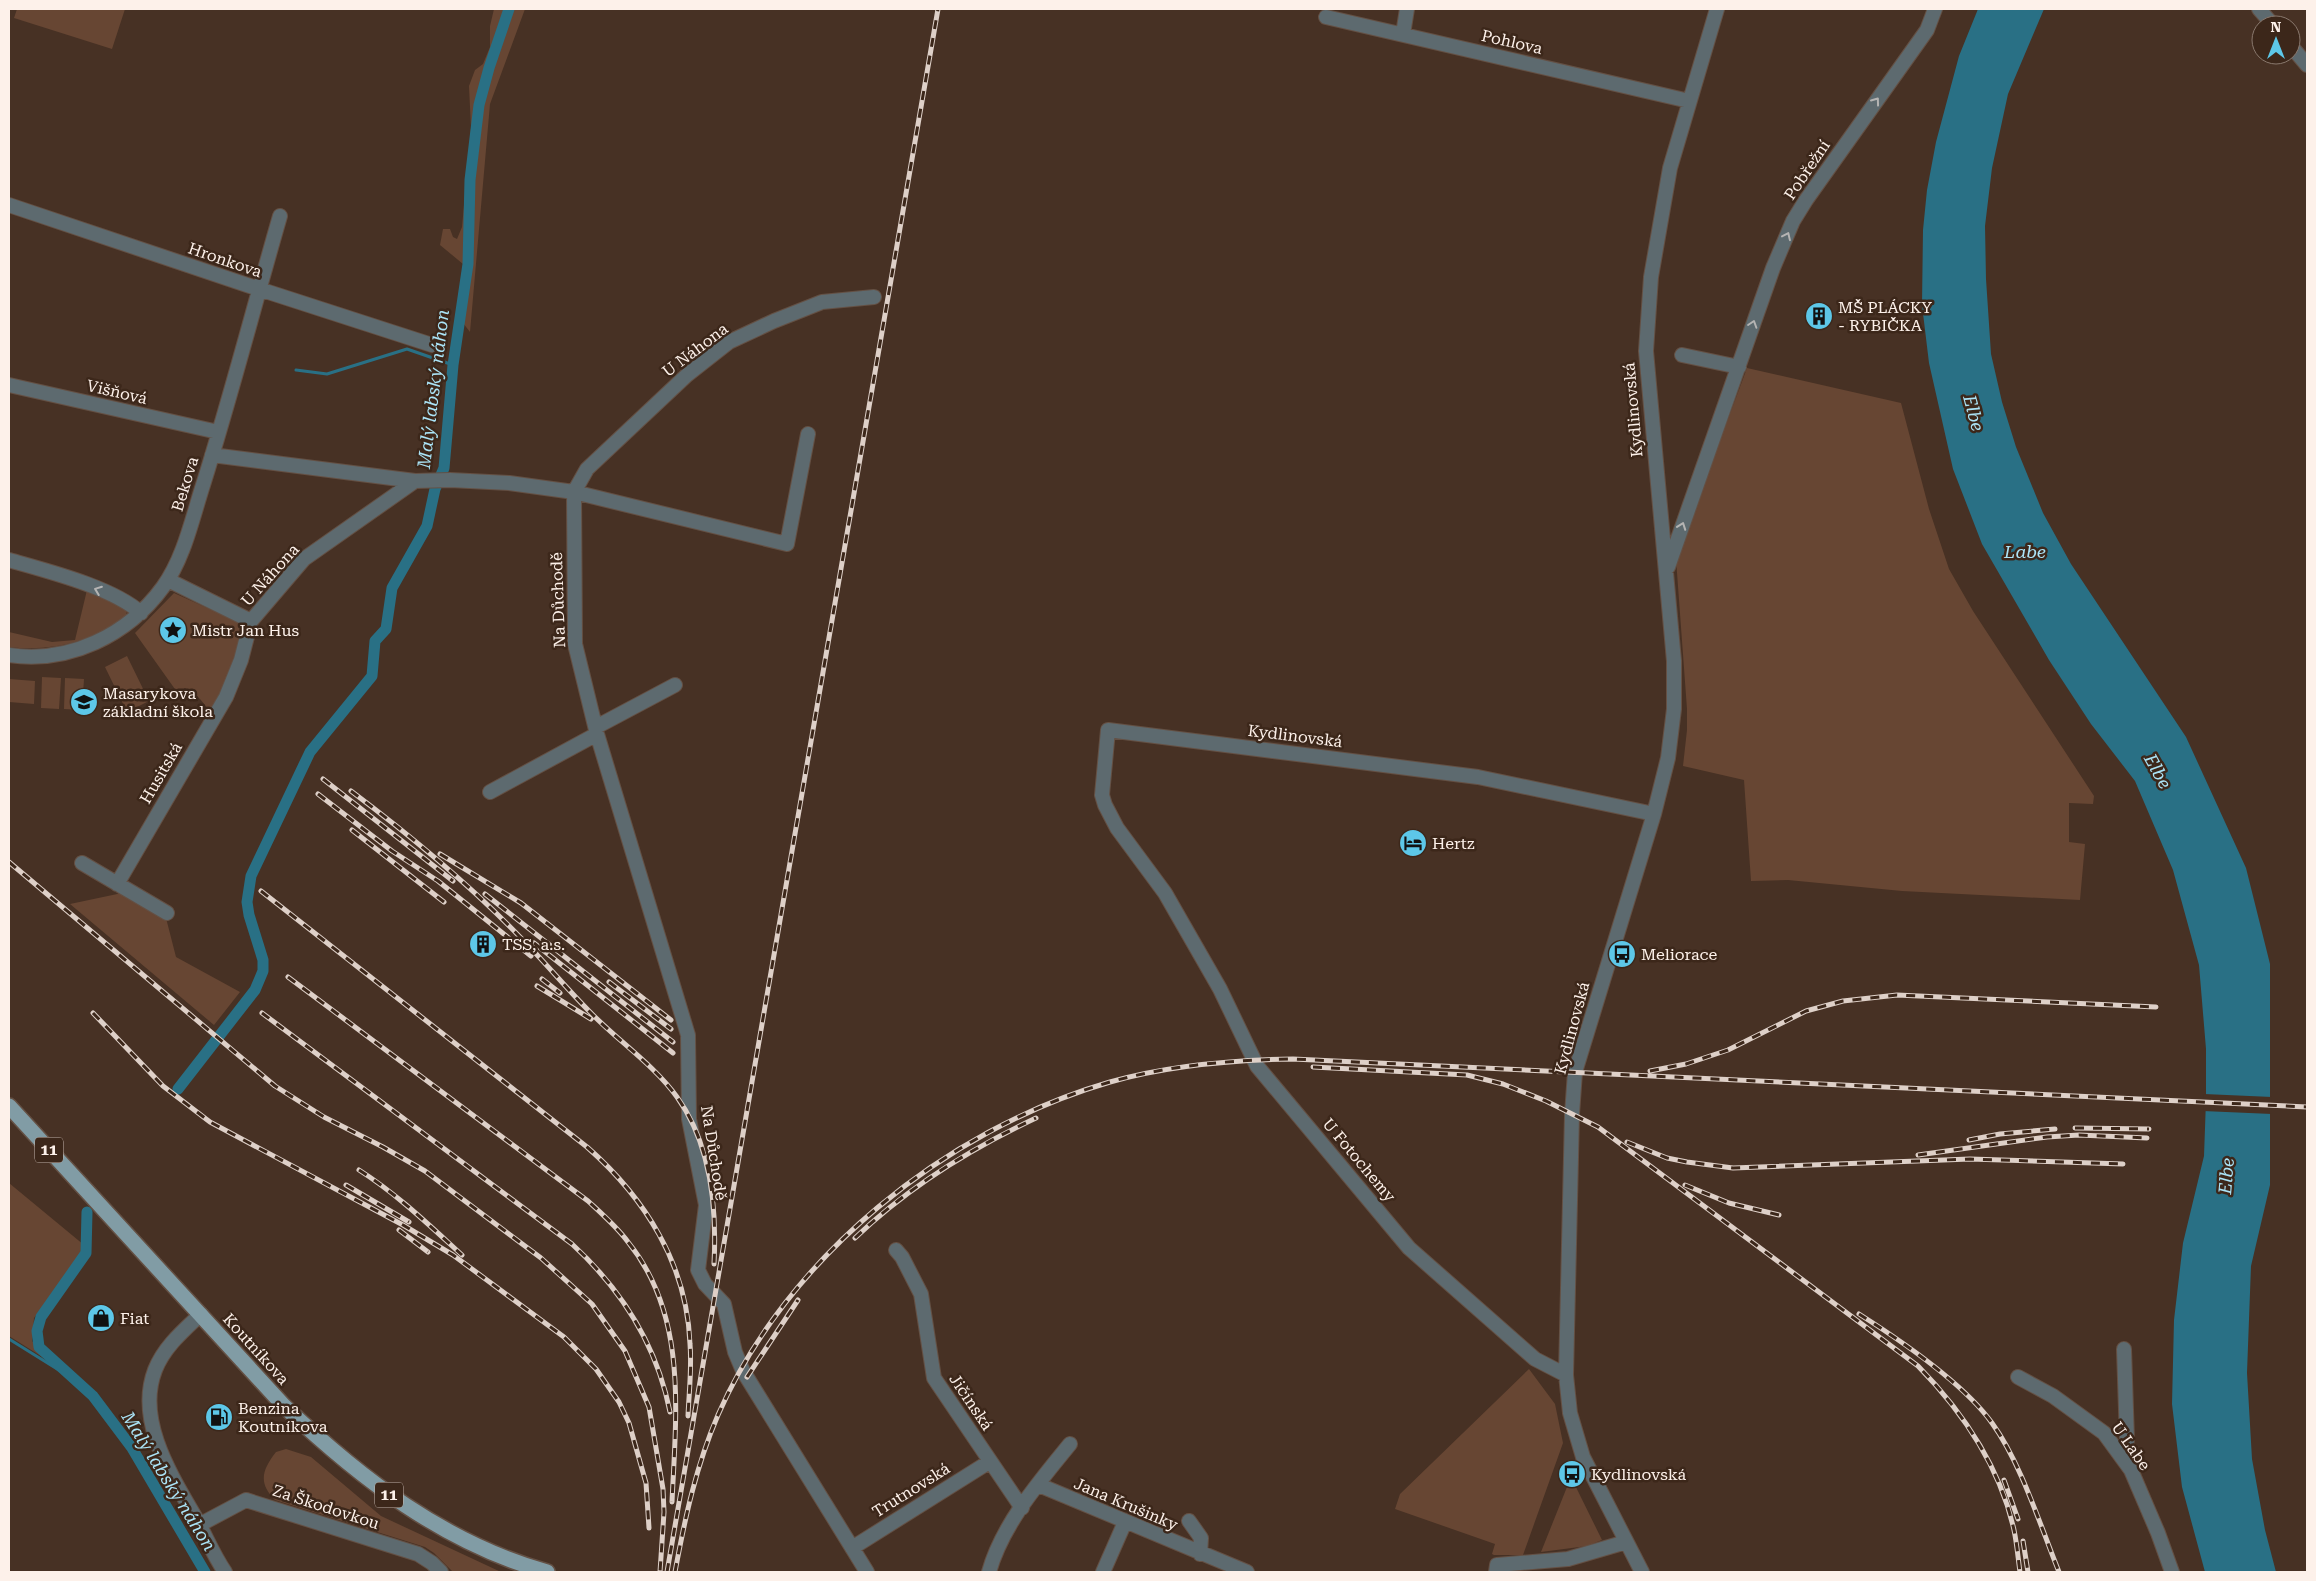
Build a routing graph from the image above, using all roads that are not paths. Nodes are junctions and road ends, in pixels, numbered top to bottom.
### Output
1 (1407, 9) edge
2 (1717, 9) edge
3 (1935, 9) edge
4 (1326, 17) dead end
5 (1403, 34) junction
6 (1689, 101) junction
7 (9, 205) edge
8 (280, 216) dead end
9 (258, 289) junction
10 (874, 297) dead end
11 (432, 345) dead end
12 (1682, 355) dead end
13 (1739, 367) junction
14 (9, 385) edge
15 (218, 432) junction
16 (808, 434) dead end
17 (212, 455) junction
18 (415, 481) junction
19 (574, 492) junction
20 (9, 560) edge
21 (1666, 572) junction
22 (168, 580) junction
23 (141, 613) junction
24 (251, 621) junction
25 (9, 654) edge
26 (675, 685) dead end
27 (1108, 730) joint
28 (596, 731) junction
29 (490, 792) dead end
30 (1654, 814) junction
31 (82, 863) dead end
32 (117, 884) junction
33 (167, 913) dead end
34 (9, 1106) edge
35 (896, 1250) dead end
36 (201, 1314) junction
37 (2124, 1349) dead end
38 (1566, 1375) junction
39 (2018, 1377) dead end
40 (1070, 1444) dead end
41 (2124, 1460) junction
42 (989, 1462) junction
43 (1039, 1485) junction
44 (1022, 1508) junction
45 (1189, 1521) dead end
46 (1125, 1522) junction
47 (200, 1525) junction
48 (1626, 1542) junction
49 (852, 1548) junction
50 (1200, 1554) junction
51 (1223, 1568) edge
52 (1496, 1569) edge
53 (225, 1572) edge
54 (441, 1572) edge
55 (547, 1572) edge
56 (867, 1572) edge
57 (989, 1572) edge
58 (1103, 1572) edge
59 (1247, 1572) edge
60 (1642, 1572) edge
61 (2172, 1572) edge

1 - 5 street
2 - 6 street, Kydlinovská
13 -> 3 street, Pobřežní
4 - 5 street, Pohlova
5 - 6 street, Pohlova
6 - 21 street, Kydlinovská
7 - 9 street, Hronkova
8 - 9 street, Bekova
9 - 11 street, Hronkova
9 - 15 street, Bekova
10 - 19 street, U Náhona
12 - 13 street
21 -> 13 street, Pobřežní
14 - 15 street, Višňová
15 - 17 street, Bekova
16 - 19 street
17 - 18 street
17 - 22 street, Bekova
18 - 19 street
18 - 24 street, U Náhona
19 - 28 street, Na Důchodě
23 -> 20 street
21 - 30 street, Kydlinovská
22 - 23 street, Bekova
22 - 24 street, U Náhona
23 - 25 street, Bekova
24 - 32 street, Husitská
26 - 28 street
27 - 30 street, Kydlinovská
27 - 38 street, U Fotochemy
28 - 29 street
28 - 49 street, Na Důchodě
30 - 38 street, Kydlinovská
31 - 32 street
32 - 33 street
34 - 36 main road, Koutníkova / 11
35 - 42 street, Jičínská
36 - 47 street
36 - 55 main road, Koutníkova / 11
37 - 41 street
38 - 48 street, Kydlinovská
39 - 41 street, U Labe
40 - 43 street
41 - 61 street, U Labe
42 - 44 street, Jičínská
42 - 49 street, Trutnovská
43 - 44 street
43 - 46 street, Jana Krušinky
44 - 57 street
45 - 50 street, Jana Krušinky
46 - 50 street, Jana Krušinky
46 - 58 street
47 - 53 street
47 - 54 street, Za Škodovkou
48 - 52 street
48 - 60 street, Kydlinovská
49 - 56 street, Na Důchodě
50 - 51 street, Jana Krušinky
51 - 59 street, Jana Krušinky

